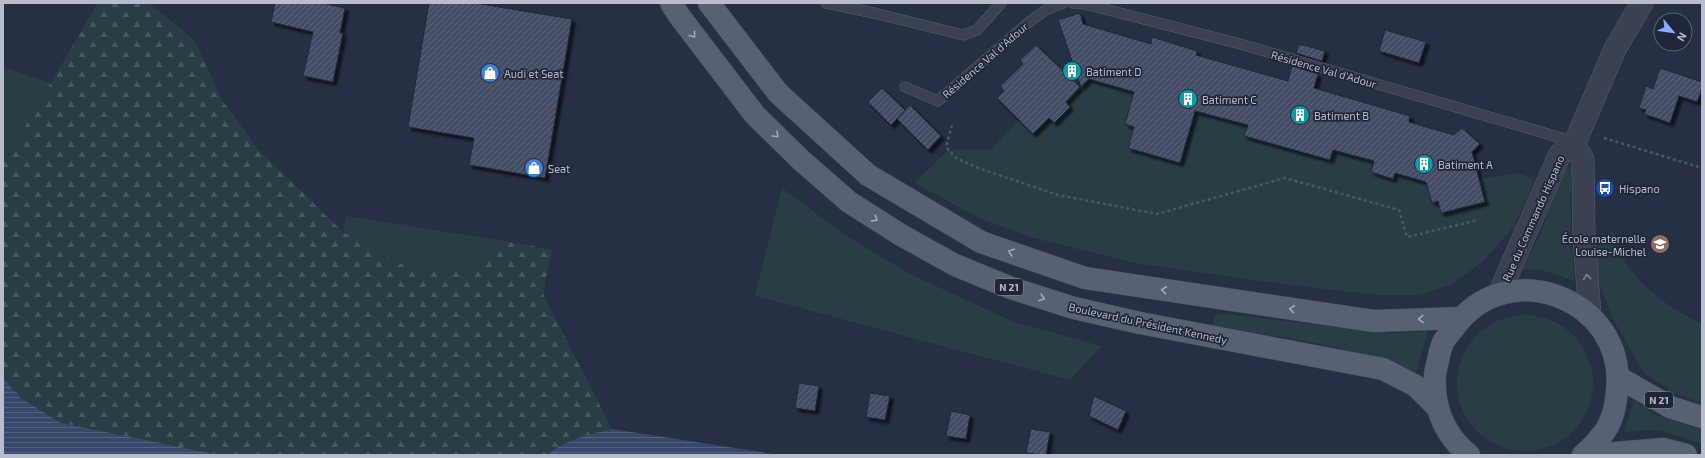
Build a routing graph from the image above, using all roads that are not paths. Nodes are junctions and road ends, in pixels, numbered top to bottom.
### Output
1 (671, 3) edge
2 (709, 3) edge
3 (826, 3) edge
4 (1001, 3) edge
5 (1063, 3) edge
6 (1072, 3) edge
7 (1642, 3) edge
8 (905, 87) dead end
9 (1576, 140) junction
10 (1499, 294) junction
11 (1590, 316) junction
12 (1460, 318) junction
13 (1618, 377) junction
14 (1437, 406) junction
15 (1702, 417) edge
16 (1469, 455) edge
17 (1583, 455) edge
18 (1591, 455) edge
19 (1686, 455) edge

1 -> 14 main road, Boulevard du Président Kennedy / N 21
12 -> 2 main road
3 - 4 lane
5 - 8 lane, Résidence Val d'Adour
6 - 9 lane, Résidence Val d'Adour
7 - 9 street, Rue du Commando Hispano
9 - 10 street, Rue du Commando Hispano
11 -> 9 street, Rue du Commando Hispano
10 - 11 main road
10 - 12 main road
11 - 13 main road
12 - 14 main road
13 - 15 main road, N 21
13 - 17 main road
14 - 16 main road
18 - 19 main road

